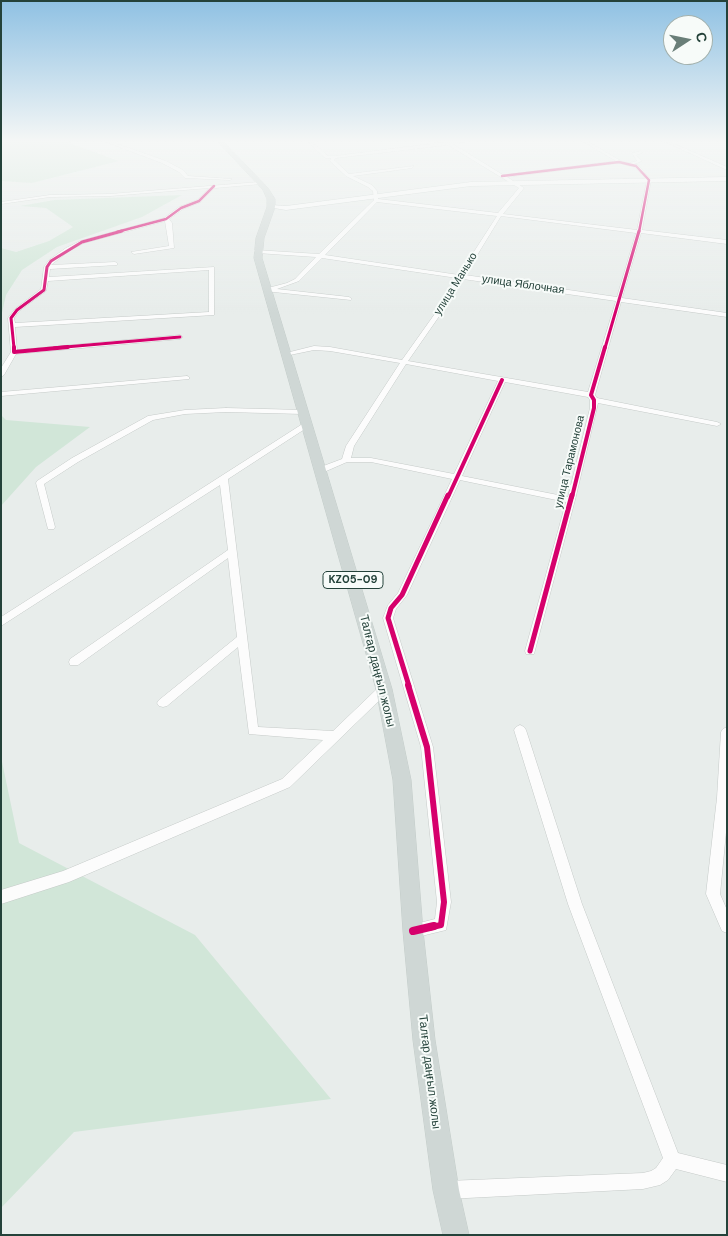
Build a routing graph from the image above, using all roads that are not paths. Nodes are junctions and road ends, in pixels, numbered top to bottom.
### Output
1 (31, 199) edge
2 (201, 199) edge
3 (270, 199) edge
4 (362, 199) edge
5 (374, 199) edge
6 (389, 199) edge
7 (513, 199) edge
8 (645, 199) edge
9 (1, 203) edge
10 (272, 207) junction
11 (501, 213) junction
12 (166, 219) junction
13 (639, 232) junction
14 (727, 242) edge
15 (257, 251) junction
16 (134, 252) dead end
17 (319, 256) junction
18 (115, 264) dead end
19 (47, 267) junction
20 (460, 276) junction
21 (47, 279) junction
22 (266, 290) junction
23 (349, 299) dead end
24 (619, 300) junction
25 (727, 315) edge
26 (11, 325) junction
27 (180, 337) dead end
28 (14, 352) junction
29 (285, 354) junction
30 (404, 362) junction
31 (1, 375) edge
32 (186, 378) dead end
33 (502, 380) junction
34 (1, 394) edge
35 (593, 398) junction
36 (303, 412) junction
37 (717, 424) dead end
38 (307, 425) junction
39 (346, 460) junction
40 (322, 470) junction
41 (456, 476) junction
42 (224, 479) junction
43 (571, 500) junction
44 (51, 527) dead end
45 (232, 551) junction
46 (1, 622) edge
47 (241, 638) junction
48 (530, 651) dead end
49 (74, 662) dead end
50 (384, 690) junction
51 (163, 703) dead end
52 (520, 730) dead end
53 (727, 732) edge
54 (336, 736) junction
55 (1, 897) edge
56 (727, 926) edge
57 (413, 931) junction
58 (672, 1160) junction
59 (727, 1174) edge
60 (446, 1190) junction
61 (456, 1235) edge

1 - 9 street
2 - 12 street
3 - 10 main road
4 - 10 street
5 - 17 street
6 - 11 street
7 - 11 street, улица Манько
8 - 13 street, улица Тарамонова
10 - 15 main road, Талғар даңғыл жолы / KZ05-09
11 - 13 street
11 - 20 street, улица Манько
12 - 16 street
12 - 19 street
13 - 14 street
13 - 24 street, улица Тарамонова
15 - 17 street, улица Яблочная
15 - 22 main road, Талғар даңғыл жолы / KZ05-09
17 - 20 street, улица Яблочная
17 - 22 street
18 - 19 street
19 - 21 street
20 - 24 street, улица Яблочная
20 - 30 street, улица Манько
21 - 26 street
21 - 26 street
22 - 23 street
22 - 29 main road, Талғар даңғыл жолы / KZ05-09
24 - 25 street, улица Яблочная
24 - 35 street, улица Тарамонова
26 - 28 street
27 - 28 street
28 - 31 street
29 - 30 street
29 - 36 main road, Талғар даңғыл жолы / KZ05-09
30 - 33 street
30 - 39 street, улица Манько
32 - 34 street
33 - 35 street
33 - 41 street
35 - 37 street
35 - 43 street, улица Тарамонова
36 - 38 main road, Талғар даңғыл жолы / KZ05-09
36 - 44 street
38 - 40 main road, Талғар даңғыл жолы / KZ05-09
38 - 42 street
39 - 40 street
39 - 41 street
40 - 50 main road, Талғар даңғыл жолы / KZ05-09
41 - 43 street
41 - 57 street
42 - 45 street
42 - 46 street
43 - 48 street, улица Тарамонова
45 - 47 street
45 - 49 street
47 - 51 street
47 - 54 street
50 - 54 street
50 - 57 main road, Талғар даңғыл жолы / KZ05-09
52 - 58 street
53 - 56 street
54 - 55 street
57 - 60 main road, Талғар даңғыл жолы / KZ05-09
58 - 59 street
58 - 60 street
60 - 61 main road, Талғар даңғыл жолы / KZ05-09

